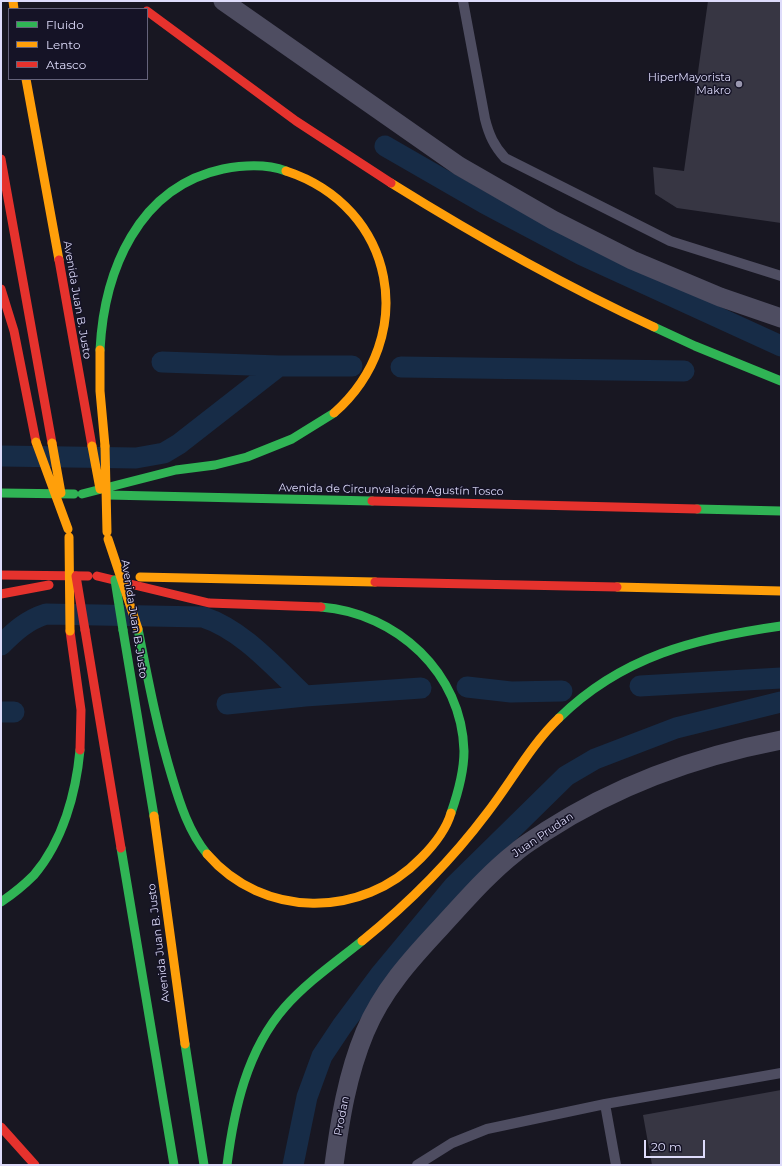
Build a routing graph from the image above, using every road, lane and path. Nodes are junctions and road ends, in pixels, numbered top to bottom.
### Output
1 (223, 1) edge
2 (463, 1) edge
3 (148, 11) edge
4 (26, 80) edge
5 (1, 159) edge
6 (781, 276) edge
7 (1, 289) edge
8 (781, 318) edge
9 (781, 381) edge
10 (24, 484) dead end
11 (1, 493) edge
12 (79, 494) junction
13 (781, 511) edge
14 (69, 533) junction
15 (108, 536) junction
16 (1, 575) edge
17 (94, 576) junction
18 (781, 591) edge
19 (1, 594) edge
20 (781, 626) edge
21 (781, 740) edge
22 (1, 902) edge
23 (353, 1067) joint
24 (781, 1073) edge
25 (606, 1104) junction
26 (1, 1127) edge
27 (35, 1165) edge
28 (174, 1165) edge
29 (204, 1165) edge
30 (227, 1165) edge
31 (334, 1165) edge
32 (417, 1165) edge
33 (616, 1165) edge

1 - 8 street
2 - 6 lane
3 - 9 main road
4 - 15 main road, Avenida Juan B. Justo, bridge
5 - 14 main road, Avenida Juan B. Justo, bridge
7 - 14 main road, bridge
10 - 12 main road
11 - 12 main road, Avenida de Circunvalación Agustín Tosco
12 - 13 main road, Avenida de Circunvalación Agustín Tosco
12 - 15 main road, bridge
14 - 22 main road, bridge
14 - 28 main road, Avenida Juan B. Justo, bridge
15 - 17 main road, bridge
15 - 29 main road, Avenida Juan B. Justo, bridge
16 - 17 main road
17 - 18 main road
17 - 19 main road
20 - 30 main road
21 - 23 street, Juan Prudan
23 - 31 street, Prodan
24 - 25 lane
25 - 32 lane
25 - 33 lane
26 - 27 main road

